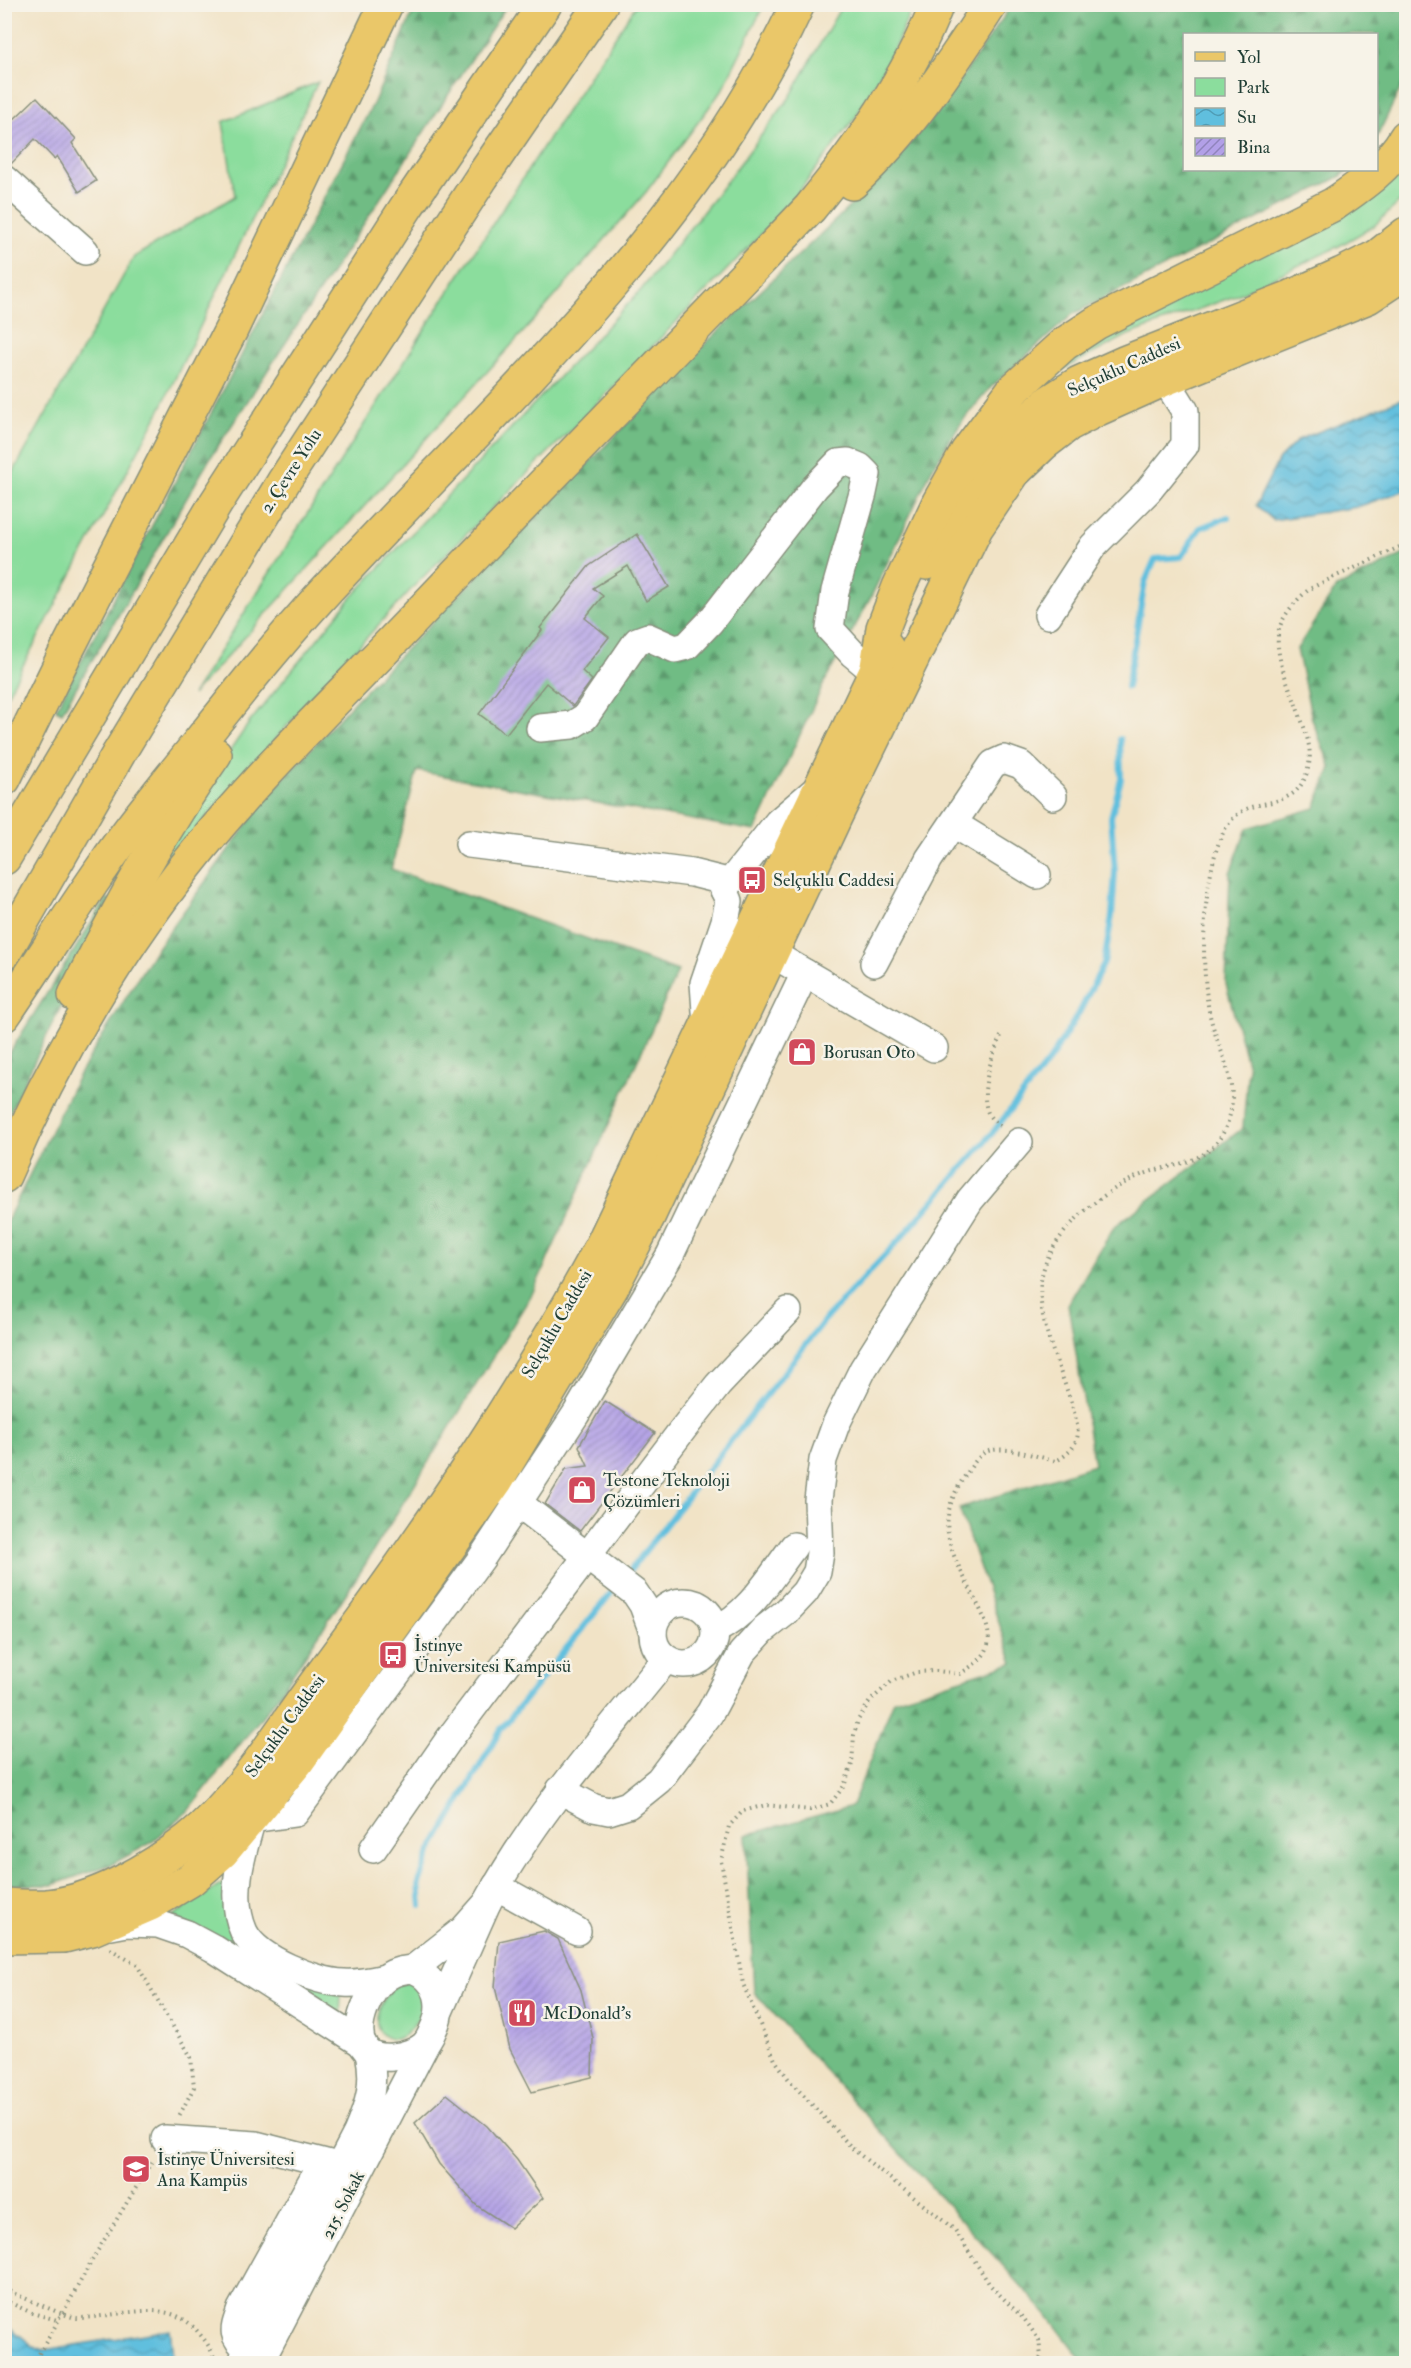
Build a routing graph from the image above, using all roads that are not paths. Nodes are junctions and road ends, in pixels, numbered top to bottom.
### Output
1 (386, 4) edge
2 (545, 4) edge
3 (601, 4) edge
4 (798, 4) edge
5 (816, 4) edge
6 (937, 4) edge
7 (991, 4) edge
8 (764, 71) junction
9 (1407, 137) edge
10 (1378, 171) edge
11 (1378, 171) edge
12 (4, 179) edge
13 (1407, 234) edge
14 (85, 251) dead end
15 (763, 257) junction
16 (1407, 272) edge
17 (1165, 379) junction
18 (318, 598) junction
19 (1048, 615) dead end
20 (876, 673) junction
21 (540, 728) dead end
22 (4, 779) edge
23 (822, 784) junction
24 (1053, 796) dead end
25 (954, 824) junction
26 (468, 844) dead end
27 (4, 858) edge
28 (1036, 875) dead end
29 (724, 890) junction
30 (4, 953) edge
31 (771, 953) junction
32 (874, 963) dead end
33 (805, 973) junction
34 (4, 1016) edge
35 (707, 1025) junction
36 (934, 1048) dead end
37 (1012, 1136) road end
38 (4, 1138) edge
39 (4, 1176) edge
40 (788, 1311) dead end
41 (507, 1492) junction
42 (794, 1546) dead end
43 (596, 1562) junction
44 (715, 1630) junction
45 (653, 1632) junction
46 (666, 1659) junction
47 (560, 1790) junction
48 (252, 1819) junction
49 (373, 1849) dead end
50 (491, 1895) junction
51 (4, 1905) edge
52 (88, 1929) junction
53 (577, 1931) dead end
54 (4, 1937) edge
55 (413, 1969) junction
56 (385, 1978) junction
57 (440, 2008) junction
58 (424, 2045) junction
59 (366, 2048) junction
60 (165, 2139) road end
61 (340, 2168) junction
62 (250, 2359) edge

1 - 22 main road
2 - 27 main road
3 - 30 main road, 2. Çevre Yolu
4 - 8 main road
5 - 8 main road
6 - 15 main road
7 - 15 main road
8 - 18 main road
9 - 10 main road
11 - 20 main road
12 - 14 street
13 - 20 main road, Selçuklu Caddesi
15 - 39 main road
16 - 17 main road, Selçuklu Caddesi
17 - 19 street
17 - 31 main road, Selçuklu Caddesi
18 - 34 main road
18 - 38 main road
20 - 21 street
20 - 23 main road, Selçuklu Caddesi
23 - 29 street
23 - 35 main road, Selçuklu Caddesi
24 - 25 street
25 - 28 street
25 - 32 street
26 - 29 street
29 - 35 street
31 - 33 street
31 - 41 main road, Selçuklu Caddesi
33 - 36 street
33 - 41 street
35 - 51 main road, Selçuklu Caddesi
37 - 47 street
40 - 43 street
41 - 43 street
41 - 48 main road, Selçuklu Caddesi
42 - 44 street
43 - 45 street
43 - 49 street
44 - 45 street
44 - 46 street
45 - 46 street
46 - 47 street
47 - 50 street
48 - 52 main road, Selçuklu Caddesi
48 - 56 street
50 - 53 street
50 - 55 street
50 - 57 street
52 - 54 main road, Selçuklu Caddesi
52 - 59 street
55 - 56 street
55 - 57 street
56 - 59 street
57 - 58 street
58 - 59 street
58 - 61 street, 215. Sokak
59 - 61 street, 215. Sokak
60 - 61 street
61 - 62 street, 215. Sokak
61 - 62 street

